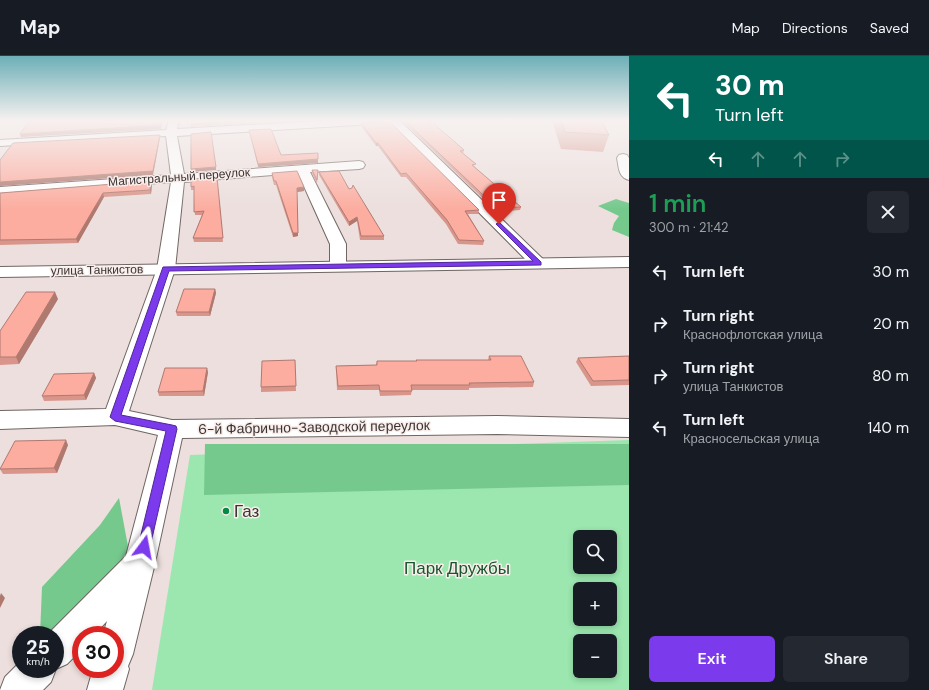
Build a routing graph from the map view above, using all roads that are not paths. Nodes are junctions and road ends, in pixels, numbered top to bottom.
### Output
1 (175, 150) edge
2 (423, 150) edge
3 (623, 158) dead end
4 (359, 165) dead end
5 (302, 169) junction
6 (629, 176) edge
7 (178, 177) junction
8 (0, 190) edge
9 (629, 262) edge
10 (539, 263) junction
11 (338, 266) junction
12 (166, 269) junction
13 (0, 272) edge
14 (115, 417) junction
15 (0, 420) edge
16 (629, 428) edge
17 (172, 429) junction
18 (140, 563) junction
19 (123, 626) edge
20 (64, 643) edge
21 (29, 678) edge
22 (108, 678) edge
23 (18, 690) edge
24 (105, 690) edge

1 - 7 street
2 - 10 street
3 - 6 street
4 - 5 street, Магистральный переулок
5 - 7 street, Магистральный переулок
5 - 11 street
7 - 8 street, Магистральный переулок
7 - 12 street
9 - 10 street, улица Танкистов
10 - 11 street, улица Танкистов
11 - 12 street, улица Танкистов
12 - 13 street, улица Танкистов
12 - 14 street
14 - 15 street, 6-й Фабрично-Заводской переулок
14 - 17 street, 6-й Фабрично-Заводской переулок
16 - 17 street, 6-й Фабрично-Заводской переулок
17 - 18 street
18 - 19 street
18 - 20 street
21 - 23 street
22 - 24 street

